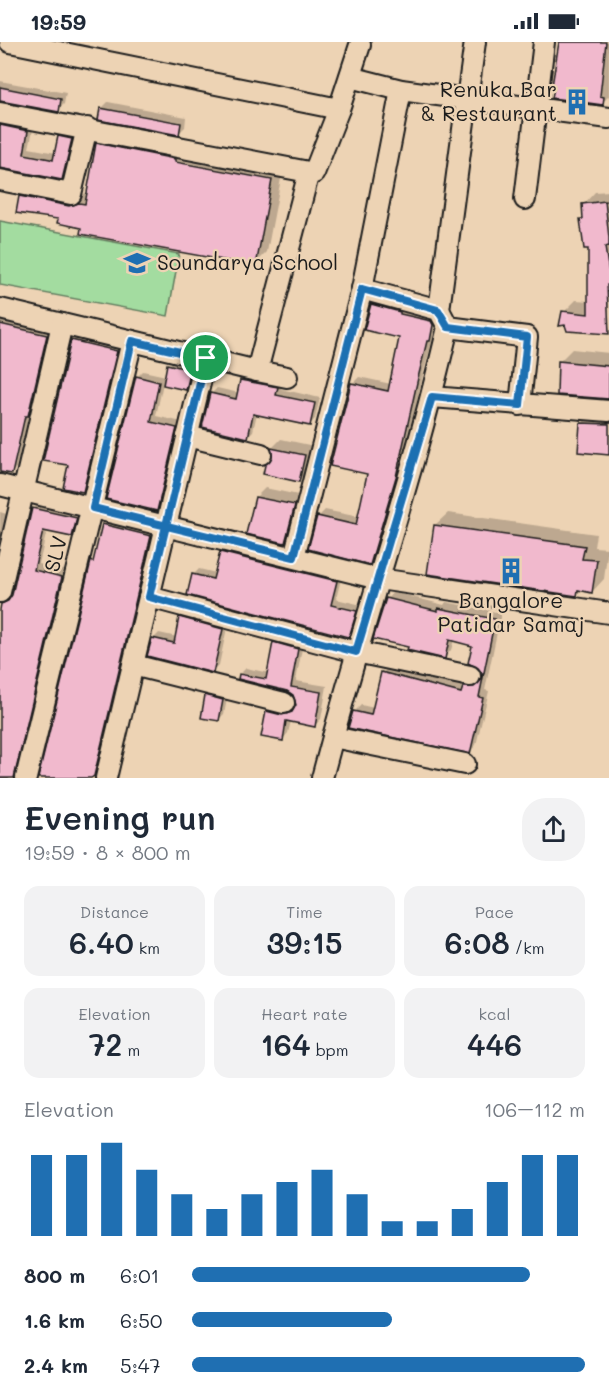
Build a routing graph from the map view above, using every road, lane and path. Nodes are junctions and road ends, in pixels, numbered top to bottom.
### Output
1 (10, 42) edge
2 (474, 42) edge
3 (544, 42) edge
4 (357, 43) edge
5 (350, 77) junction
6 (401, 90) junction
7 (467, 99) junction
8 (339, 109) junction
9 (536, 109) junction
10 (0, 113) edge
11 (609, 118) edge
12 (87, 128) junction
13 (309, 172) junction
14 (0, 180) edge
15 (525, 199) dead end
16 (362, 289) junction
17 (0, 309) edge
18 (443, 319) junction
19 (62, 324) junction
20 (132, 341) junction
21 (206, 358) junction
22 (257, 371) junction
23 (287, 377) dead end
24 (432, 397) junction
25 (520, 405) junction
26 (609, 411) edge
27 (187, 436) junction
28 (261, 454) dead end
29 (0, 485) edge
30 (24, 491) junction
31 (93, 508) junction
32 (166, 526) junction
33 (294, 557) junction
34 (379, 579) junction
35 (0, 592) edge
36 (149, 597) junction
37 (609, 613) edge
38 (356, 652) junction
39 (133, 665) junction
40 (470, 676) dead end
41 (284, 703) dead end
42 (333, 737) junction
43 (465, 764) dead end
44 (26, 778) edge
45 (106, 778) edge
46 (322, 778) edge

1 - 8 street
2 - 7 street
3 - 9 street
4 - 5 street
5 - 6 street
5 - 8 street
6 - 7 street
6 - 16 street
7 - 9 street
7 - 18 street
8 - 13 street
9 - 11 street
9 - 15 street
10 - 12 street
12 - 13 street
12 - 14 street
13 - 22 street
16 - 18 street
16 - 33 street
17 - 19 street
18 - 24 street
18 - 25 street
19 - 20 street
19 - 30 street
20 - 21 street
20 - 31 street, SLV
21 - 22 street
21 - 27 street
22 - 23 street
24 - 25 street
24 - 34 street
25 - 26 street
27 - 28 street
27 - 32 street
29 - 30 street
30 - 31 street
30 - 35 street
31 - 32 street
31 - 44 street, SLV
32 - 33 street
32 - 36 street
33 - 34 street
34 - 37 street
34 - 38 street
36 - 38 street
36 - 39 street
38 - 40 street
38 - 42 street
39 - 41 street
39 - 45 street
42 - 43 street
42 - 46 street

